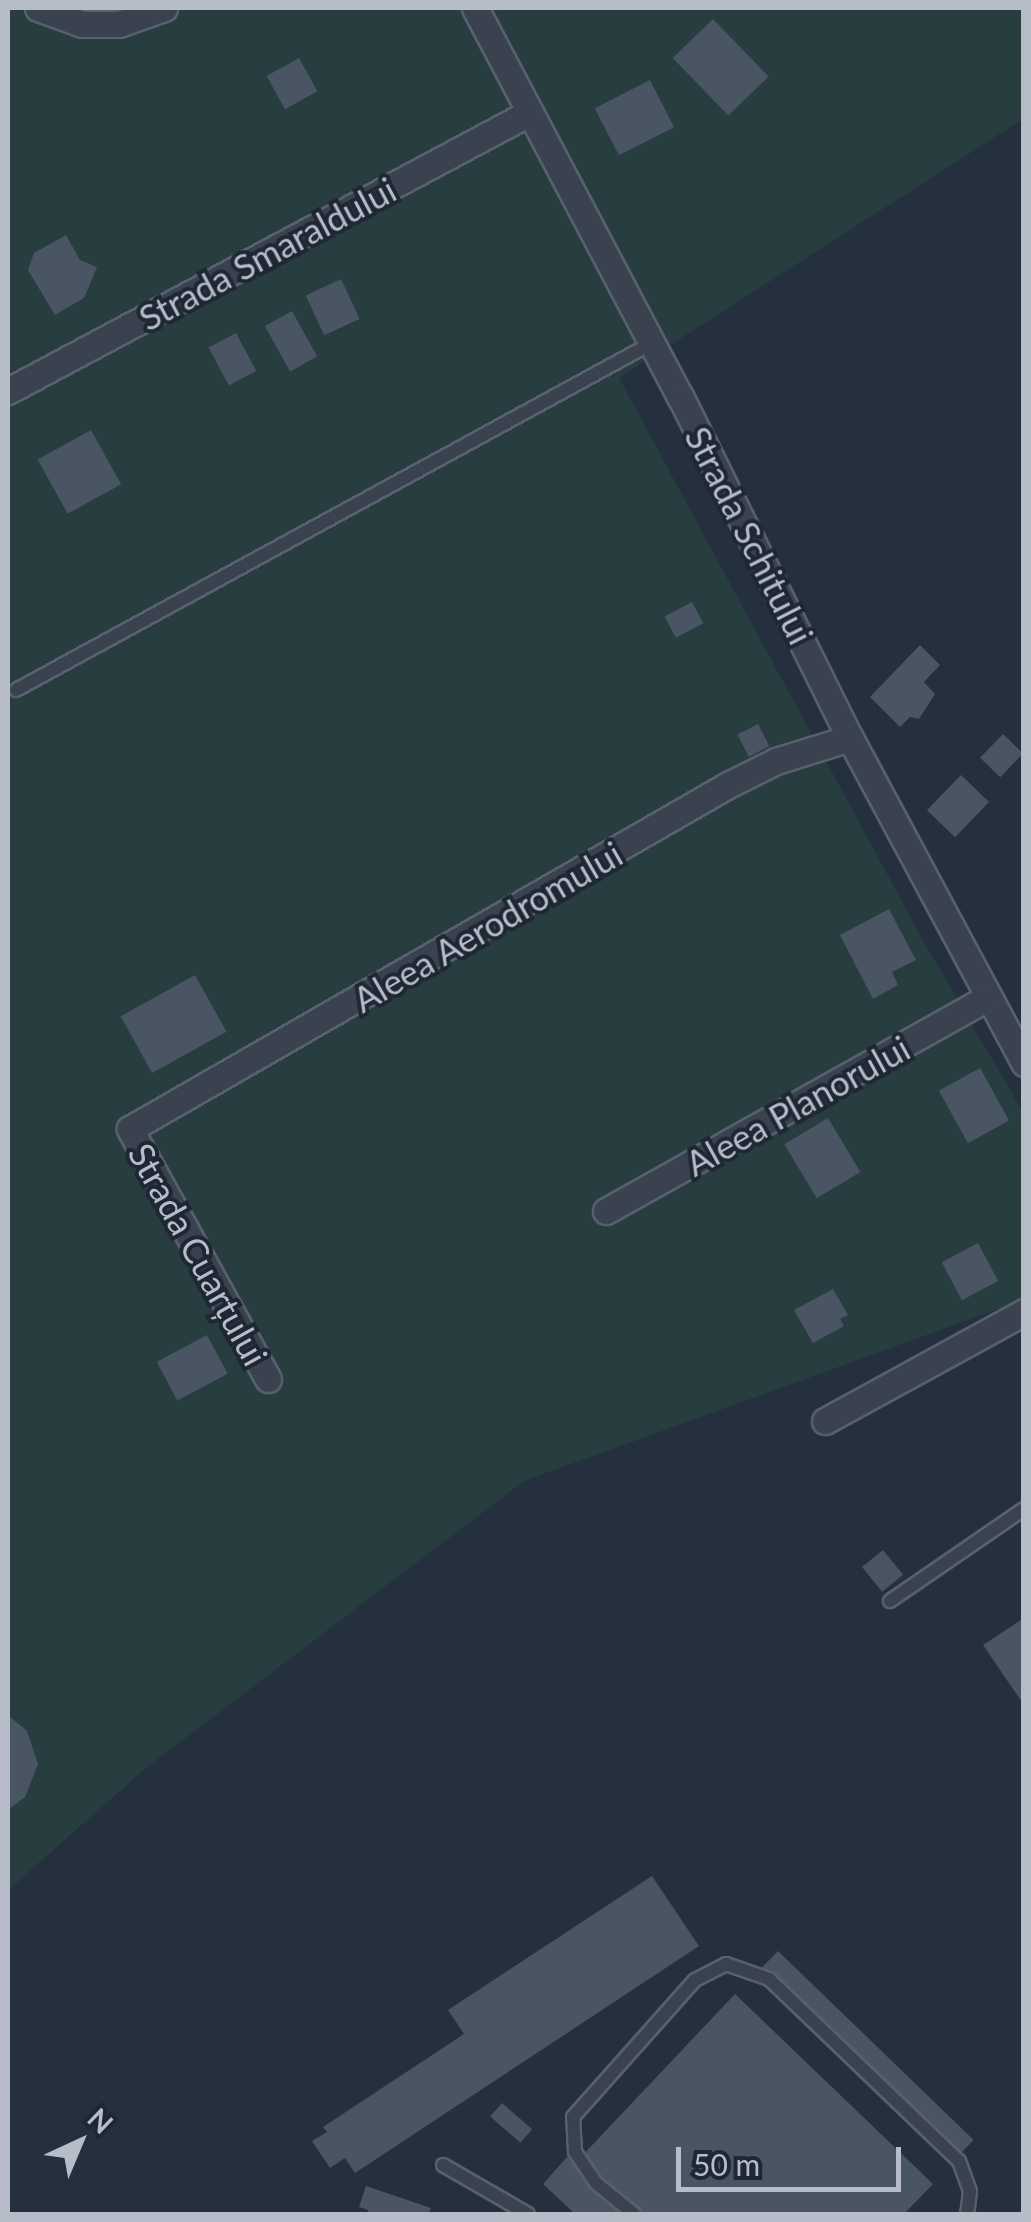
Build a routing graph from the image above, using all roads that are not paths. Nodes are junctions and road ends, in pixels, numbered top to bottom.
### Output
1 (38, 8) edge
2 (164, 8) edge
3 (474, 8) edge
4 (527, 114) junction
5 (652, 343) junction
6 (8, 391) edge
7 (16, 690) dead end
8 (850, 738) junction
9 (987, 998) junction
10 (1024, 1063) edge
11 (130, 1129) joint
12 (606, 1211) dead end
13 (1024, 1312) edge
14 (268, 1379) dead end
15 (825, 1421) dead end
16 (1024, 1509) edge
17 (890, 1601) dead end
18 (443, 2165) dead end
19 (528, 2214) edge
20 (634, 2214) edge
21 (967, 2214) edge

1 - 2 street
3 - 4 street, Strada Schitului
4 - 5 street, Strada Schitului
4 - 6 street, Strada Smaraldului
5 - 7 lane
5 - 8 street, Strada Schitului
8 - 9 street, Strada Schitului
8 - 11 street, Aleea Aerodromului
9 - 10 street, Strada Schitului
9 - 12 street, Aleea Planorului
11 - 14 street, Strada Cuarțului
13 - 15 street
16 - 17 lane
18 - 19 lane
20 - 21 lane

